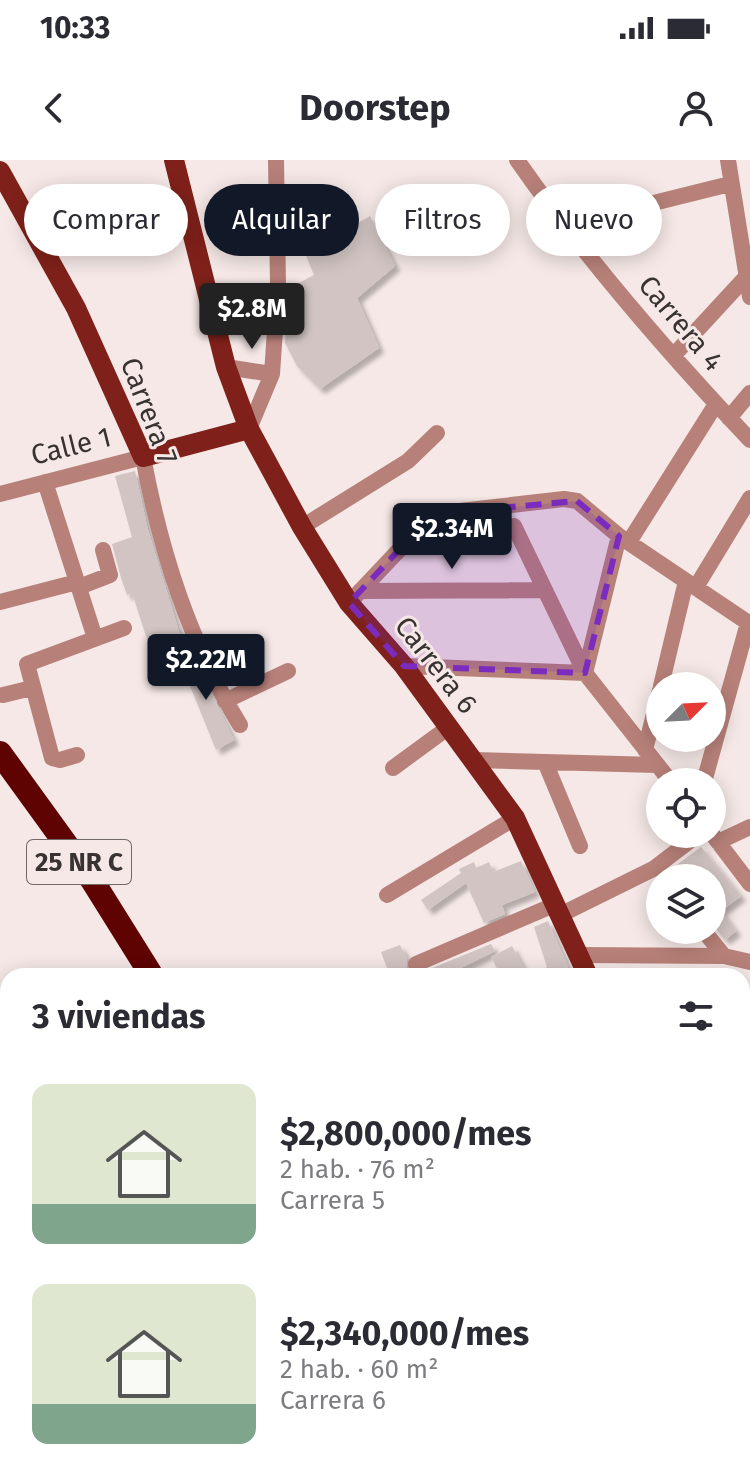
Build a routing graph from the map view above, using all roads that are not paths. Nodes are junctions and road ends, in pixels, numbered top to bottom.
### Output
1 (174, 160) edge
2 (276, 160) edge
3 (517, 160) edge
4 (728, 160) edge
5 (0, 171) edge
6 (535, 184) edge
7 (730, 184) junction
8 (662, 201) edge
9 (591, 256) edge
10 (746, 277) junction
11 (750, 297) edge
12 (674, 355) junction
13 (226, 367) junction
14 (272, 374) junction
15 (750, 393) edge
16 (716, 404) junction
17 (729, 418) junction
18 (249, 429) junction
19 (437, 433) dead end
20 (750, 440) edge
21 (143, 457) junction
22 (45, 482) junction
23 (0, 494) edge
24 (750, 498) edge
25 (514, 526) dead end
26 (302, 527) junction
27 (624, 539) junction
28 (103, 550) dead end
29 (691, 584) junction
30 (78, 585) junction
31 (544, 590) junction
32 (355, 597) junction
33 (0, 602) edge
34 (749, 624) edge
35 (124, 628) dead end
36 (95, 638) junction
37 (404, 666) junction
38 (288, 671) dead end
39 (665, 672) edge
40 (585, 673) junction
41 (32, 688) junction
42 (3, 695) dead end
43 (225, 701) junction
44 (240, 725) dead end
45 (449, 727) junction
46 (646, 746) edge
47 (645, 750) junction
48 (0, 753) edge
49 (77, 755) dead end
50 (475, 760) junction
51 (545, 762) junction
52 (657, 765) junction
53 (393, 768) dead end
54 (659, 768) edge
55 (708, 768) edge
56 (515, 818) junction
57 (750, 827) edge
58 (726, 835) edge
59 (580, 846) dead end
60 (684, 848) edge
61 (723, 848) edge
62 (667, 864) edge
63 (646, 877) edge
64 (750, 884) edge
65 (387, 895) dead end
66 (557, 910) junction
67 (714, 944) edge
68 (579, 955) junction
69 (724, 956) junction
70 (750, 962) edge
71 (416, 964) dead end
72 (147, 968) edge
73 (585, 968) edge

1 - 13 main road, Carrera 6
2 - 14 street
3 - 6 street, Carrera 4
4 - 7 street
5 - 21 main road, Carrera 7
7 - 8 street
7 - 10 street
9 - 12 street, Carrera 4
10 - 11 street
10 - 12 street
12 - 16 street, Carrera 4
13 - 14 street
13 - 18 main road, Carrera 6
14 - 18 street
15 - 17 street
16 - 17 street, Carrera 4
16 - 27 street
17 - 20 street, Carrera 4
18 - 21 main road, Calle 1
18 - 26 main road, Carrera 6
19 - 26 street
21 - 22 street, Calle 1
21 - 43 street, Carrera 7
22 - 23 street, Calle 1
22 - 30 street
24 - 29 street
25 - 31 street
26 - 32 main road, Carrera 6
27 - 29 street
27 - 32 street
27 - 40 street
28 - 30 street
29 - 34 street
29 - 39 street
30 - 33 street
30 - 36 street
31 - 32 street
31 - 40 street
32 - 37 main road, Carrera 6
34 - 55 street
35 - 36 street
36 - 41 street
37 - 40 street
37 - 45 main road, Carrera 6
38 - 43 street
40 - 47 street
41 - 42 street
41 - 49 street
43 - 44 street, Carrera 7
45 - 50 main road, Carrera 6
45 - 53 street
46 - 47 street
47 - 52 street
48 - 72 highway, 25 NR C
50 - 51 street
50 - 56 main road, Carrera 6
51 - 52 street
51 - 59 street
52 - 54 street
56 - 65 street
56 - 66 main road, Carrera 6
57 - 58 street
60 - 62 street
61 - 64 street
63 - 66 street
66 - 68 main road, Carrera 6
66 - 71 street
67 - 69 street
68 - 69 street
68 - 73 main road, Carrera 6
69 - 70 street

